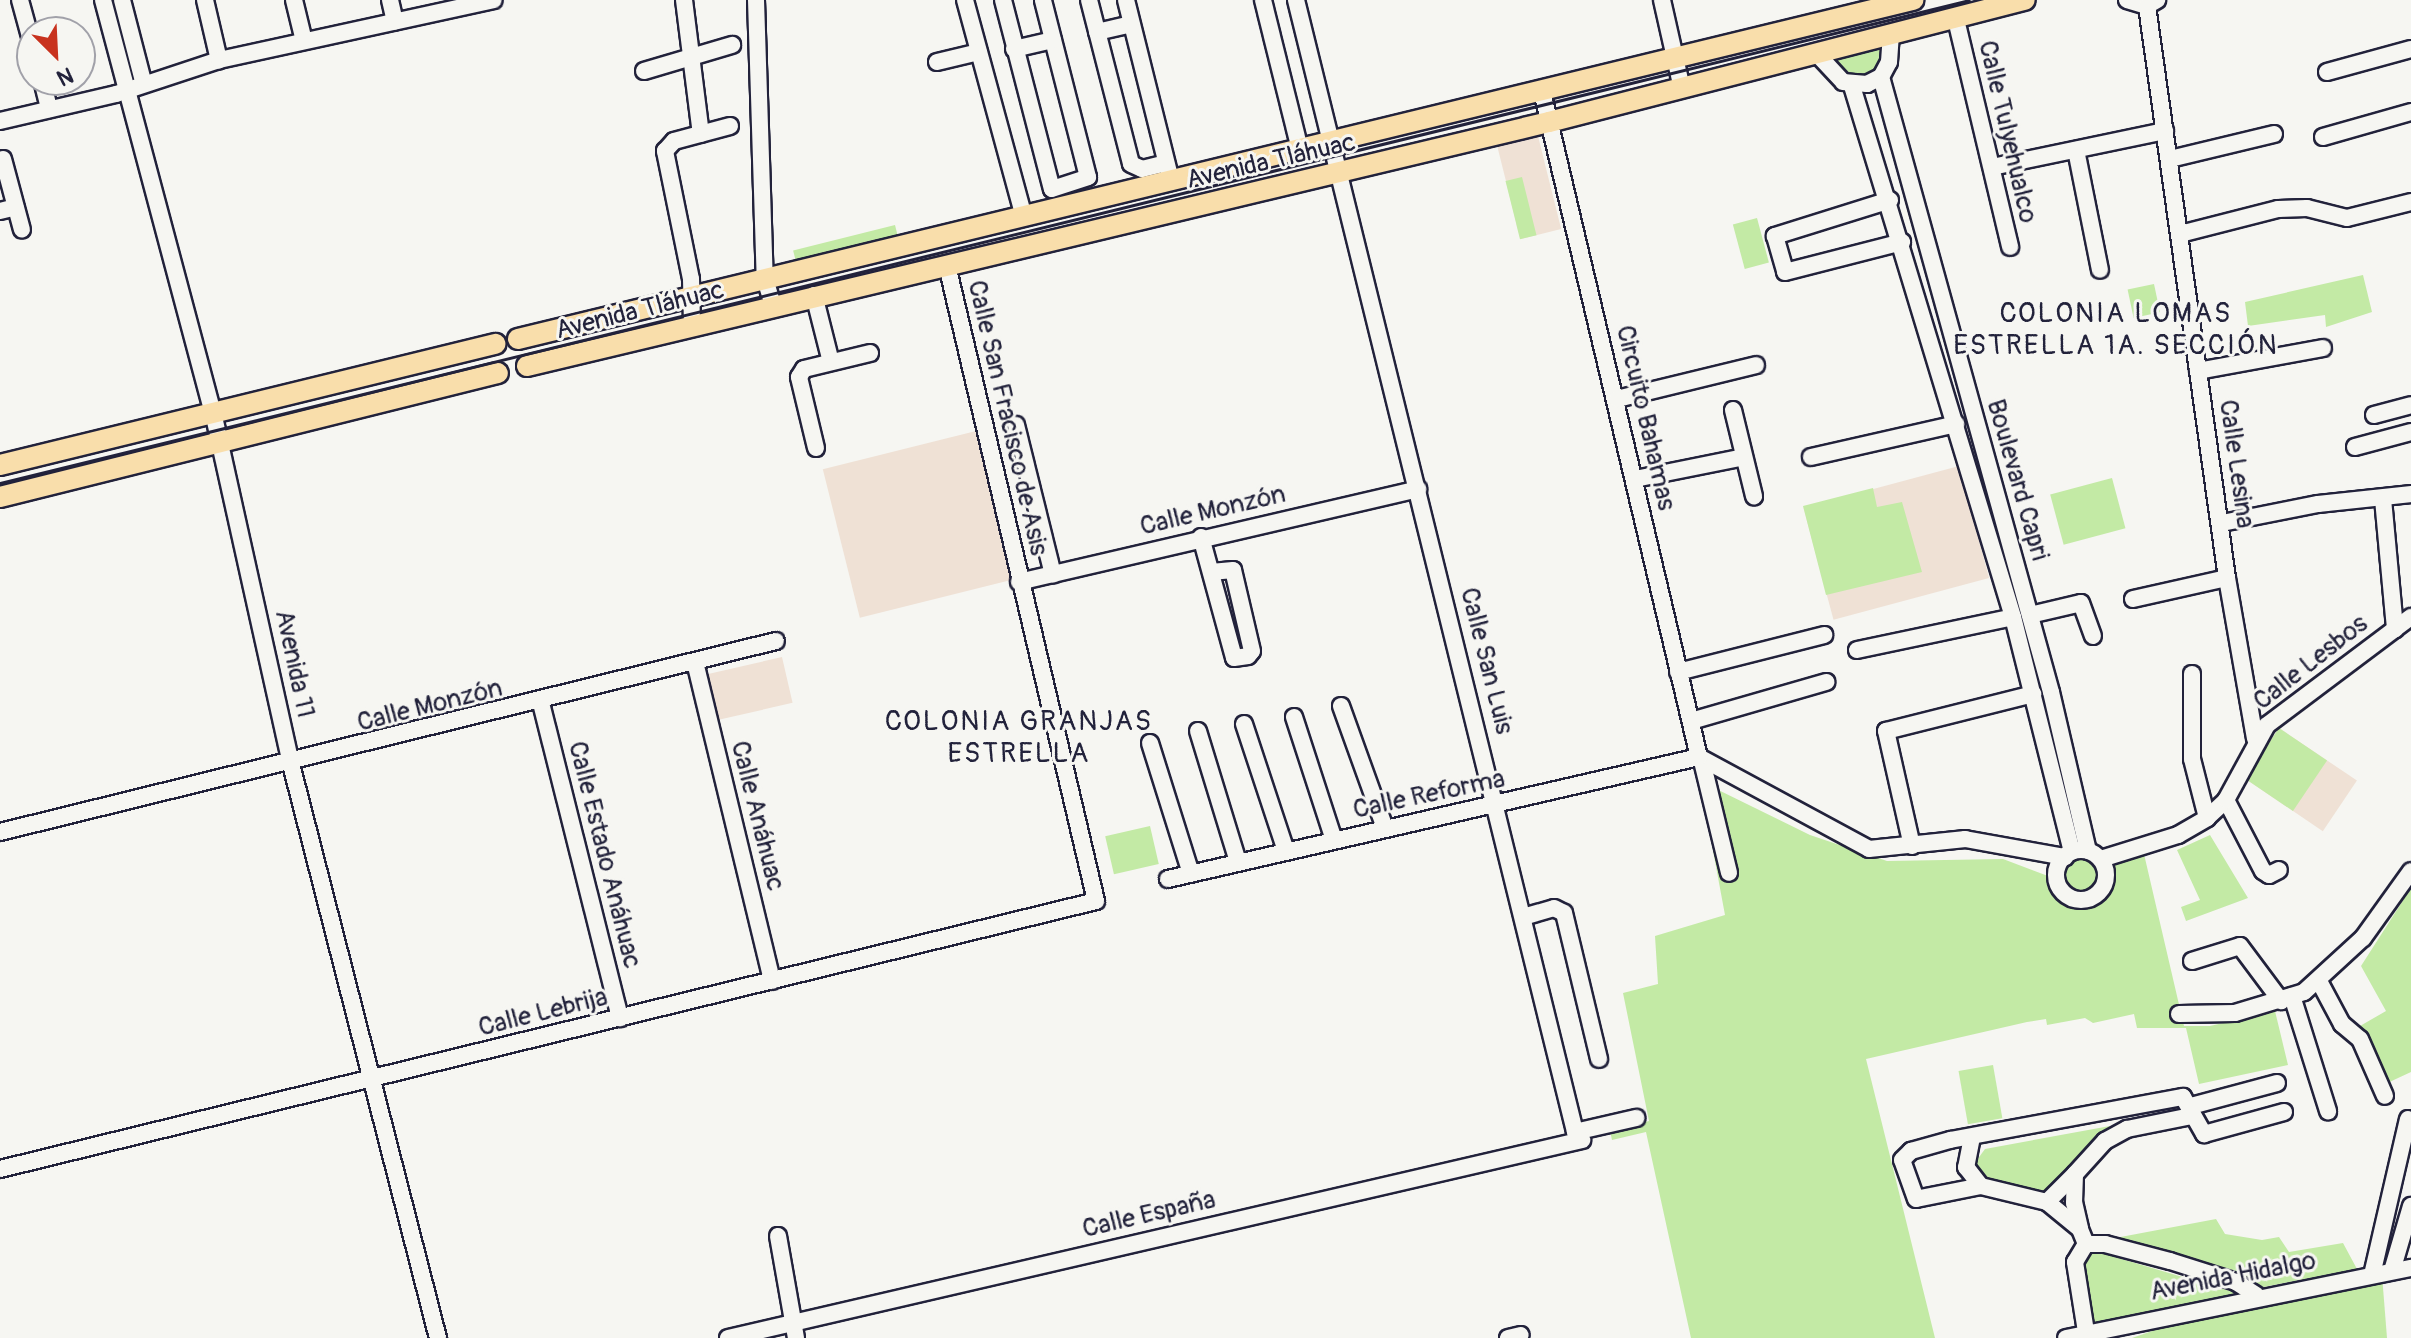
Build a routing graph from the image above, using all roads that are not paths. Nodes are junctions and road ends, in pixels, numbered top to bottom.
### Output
1 (103, 0) edge
2 (122, 0) edge
3 (205, 0) edge
4 (294, 0) edge
5 (390, 0) edge
6 (494, 0) edge
7 (684, 0) edge
8 (756, 0) edge
9 (965, 0) edge
10 (1003, 0) edge
11 (1043, 0) edge
12 (1089, 0) edge
13 (1126, 0) edge
14 (1263, 0) edge
15 (1296, 0) edge
16 (1662, 0) edge
17 (1913, 0) edge
18 (2025, 0) edge
19 (2127, 0) edge
20 (472, 2) edge
21 (2152, 3) edge
22 (395, 21) junction
23 (1131, 24) junction
24 (1958, 28) dead end
25 (1097, 32) junction
26 (1891, 35) junction
27 (1053, 40) junction
28 (304, 41) junction
29 (732, 45) dead end
30 (1014, 49) junction
31 (2411, 49) edge
32 (979, 52) junction
33 (1819, 56) junction
34 (1675, 57) junction
35 (689, 58) junction
36 (219, 60) junction
37 (937, 62) dead end
38 (644, 71) dead end
39 (2327, 72) dead end
40 (1881, 77) junction
41 (135, 84) junction
42 (1852, 86) junction
43 (1682, 89) junction
44 (1542, 91) junction
45 (46, 96) edge
46 (49, 109) junction
47 (2411, 112) edge
48 (0, 121) edge
49 (1549, 122) junction
50 (730, 126) dead end
51 (2165, 131) junction
52 (701, 134) junction
53 (2274, 134) dead end
54 (2323, 137) dead end
55 (1329, 143) junction
56 (1300, 150) junction
57 (2076, 150) junction
58 (3, 159) dead end
59 (2170, 159) junction
60 (1992, 167) junction
61 (1342, 171) junction
62 (1168, 172) junction
63 (1890, 200) junction
64 (2411, 202) edge
65 (8, 209) edge
66 (1024, 217) junction
67 (22, 230) dead end
68 (2180, 234) junction
69 (1902, 242) junction
70 (2010, 247) dead end
71 (947, 265) junction
72 (2100, 270) dead end
73 (765, 279) junction
74 (814, 295) junction
75 (691, 297) junction
76 (773, 305) junction
77 (692, 326) junction
78 (518, 339) dead end
79 (495, 344) dead end
80 (2323, 348) dead end
81 (870, 353) dead end
82 (831, 362) junction
83 (1756, 365) dead end
84 (527, 366) dead end
85 (2198, 371) junction
86 (498, 373) dead end
87 (1617, 399) junction
88 (2411, 405) edge
89 (1733, 410) dead end
90 (213, 412) junction
91 (2374, 415) dead end
92 (1956, 424) junction
93 (1016, 425) dead end
94 (2411, 432) edge
95 (219, 440) junction
96 (2355, 447) dead end
97 (816, 448) dead end
98 (1744, 457) junction
99 (1811, 457) dead end
100 (0, 465) edge
101 (1635, 479) junction
102 (1418, 489) junction
103 (2411, 494) edge
104 (1754, 496) dead end
105 (0, 497) edge
106 (2383, 499) junction
107 (2222, 523) junction
108 (1201, 537) junction
109 (1211, 572) junction
110 (1053, 574) junction
111 (2227, 578) junction
112 (1019, 582) junction
113 (2133, 599) dead end
114 (2030, 615) junction
115 (2013, 617) junction
116 (2411, 617) edge
117 (2395, 629) junction
118 (1824, 635) dead end
119 (2093, 636) dead end
120 (776, 641) dead end
121 (1857, 650) dead end
122 (695, 662) junction
123 (1678, 672) junction
124 (2192, 674) dead end
125 (1826, 682) dead end
126 (2033, 694) junction
127 (541, 703) junction
128 (1341, 706) dead end
129 (1294, 717) dead end
130 (1691, 721) junction
131 (1244, 724) dead end
132 (1198, 731) dead end
133 (2255, 739) junction
134 (1150, 743) dead end
135 (1701, 759) junction
136 (291, 764) junction
137 (2226, 800) junction
138 (1497, 805) junction
139 (2207, 818) junction
140 (1385, 828) junction
141 (0, 832) edge
142 (1334, 840) junction
143 (1912, 846) junction
144 (1286, 851) junction
145 (2081, 855) junction
146 (1238, 862) junction
147 (2279, 870) dead end
148 (2411, 871) edge
149 (1729, 873) dead end
150 (1191, 874) junction
151 (1168, 879) dead end
152 (1096, 901) joint
153 (1523, 917) junction
154 (2192, 961) dead end
155 (772, 981) junction
156 (2319, 981) junction
157 (2286, 999) junction
158 (2179, 1014) dead end
159 (620, 1018) junction
160 (1599, 1059) dead end
161 (373, 1079) junction
162 (2277, 1083) dead end
163 (2385, 1096) dead end
164 (2188, 1106) junction
165 (2328, 1111) dead end
166 (2284, 1112) dead end
167 (1636, 1118) dead end
168 (2408, 1119) dead end
169 (1972, 1137) junction
170 (1578, 1138) junction
171 (0, 1169) edge
172 (2075, 1174) junction
173 (1981, 1186) junction
174 (2047, 1202) junction
175 (2411, 1206) edge
176 (778, 1236) dead end
177 (2083, 1236) junction
178 (2411, 1268) edge
179 (2392, 1271) junction
180 (2372, 1275) junction
181 (2256, 1295) junction
182 (794, 1330) edge
183 (2086, 1335) edge
184 (438, 1338) edge
185 (728, 1338) edge
186 (2066, 1338) edge

1 - 41 street, Avenida 11
2 - 41 street, Avenida 11
3 - 36 street
4 - 28 street
5 - 22 street
6 - 20 street
7 - 35 street
8 - 73 street
9 - 32 street
10 - 30 street
11 - 27 street
12 - 25 street
13 - 23 street
14 - 56 street
15 - 55 street, Calle San Luis
16 - 34 street
17 - 34 main road, Avenida Tláhuac
18 - 26 main road, Avenida Tláhuac
19 - 21 street, Calle Lesina
20 - 22 street
21 - 51 street, Calle Lesina
22 - 28 street
23 - 25 street
23 - 62 street
24 - 60 street, Calle Tulyehualco
25 - 62 street
26 - 33 main road, Avenida Tláhuac
26 - 40 street
27 - 30 street
27 - 30 street
28 - 36 street
29 - 35 street
31 - 39 street
32 - 37 street
32 - 66 street
33 - 42 street
33 - 43 main road, Avenida Tláhuac
34 - 43 street
34 - 44 main road, Avenida Tláhuac
35 - 38 street
35 - 52 street
36 - 41 street
40 - 42 street
40 - 114 street, Boulevard Capri
41 - 46 street
41 - 90 street, Avenida 11
42 - 63 street, Boulevard Capri
43 - 49 main road, Avenida Tláhuac
44 - 49 street, Circuito Bahamas
44 - 55 main road, Avenida Tláhuac
45 - 46 street
46 - 48 street
47 - 54 street
49 - 61 main road, Avenida Tláhuac
49 - 87 street, Circuito Bahamas
50 - 52 street
51 - 57 street
51 - 59 street, Calle Lesina
52 - 75 street
53 - 59 street
55 - 56 main road, Avenida Tláhuac
55 - 61 street, Calle San Luis
56 - 62 main road, Avenida Tláhuac
57 - 60 street
57 - 72 street
58 - 65 street
59 - 68 street, Calle Lesina
60 - 70 street, Calle Tulyehualco
61 - 71 main road, Avenida Tláhuac
61 - 102 street, Calle San Luis
62 - 66 main road, Avenida Tláhuac
63 - 69 street, Boulevard Capri
63 - 69 street
64 - 68 street
65 - 67 street
66 - 73 main road, Avenida Tláhuac
68 - 85 street, Calle Lesina
69 - 92 street, Boulevard Capri
71 - 74 main road, Avenida Tláhuac
71 - 112 street, Calle San Fracisco de Asis
73 - 75 main road, Avenida Tláhuac
73 - 76 street
74 - 76 main road, Avenida Tláhuac
74 - 82 street
75 - 77 street
75 - 78 main road, Avenida Tláhuac
76 - 77 main road, Avenida Tláhuac
77 - 84 main road, Avenida Tláhuac
79 - 90 main road
80 - 85 street
81 - 82 street
82 - 97 street
83 - 87 street
85 - 107 street, Calle Lesina
86 - 95 main road
87 - 101 street, Circuito Bahamas
88 - 91 street
89 - 98 street
90 - 95 street, Avenida 11
90 - 100 main road
92 - 99 street
92 - 115 street, Boulevard Capri
93 - 110 street
94 - 96 street
95 - 105 main road
95 - 136 street, Avenida 11
98 - 101 street
98 - 104 street
101 - 123 street, Circuito Bahamas
102 - 108 street, Calle Monzón
102 - 138 street, Calle San Luis
103 - 106 street
106 - 107 street
106 - 117 street
107 - 111 street, Calle Lesina
108 - 109 street
108 - 110 street, Calle Monzón
109 - 109 street
110 - 112 street, Calle Monzón
111 - 113 street
111 - 133 street, Calle Lesina
112 - 152 street, Calle San Fracisco de Asis
114 - 119 street
114 - 145 street, Boulevard Capri
115 - 121 street
115 - 126 street, Boulevard Capri
116 - 117 street, Calle Lesbos
117 - 133 street, Calle Lesbos
118 - 123 street
120 - 122 street, Calle Monzón
122 - 127 street, Calle Monzón
122 - 155 street, Calle Anáhuac
123 - 130 street, Circuito Bahamas
124 - 139 street
125 - 130 street
126 - 143 street
126 - 145 street, Boulevard Capri
127 - 136 street, Calle Monzón
127 - 159 street, Calle Estado Anáhuac
128 - 140 street
129 - 142 street
130 - 135 street, Circuito Bahamas
131 - 144 street
132 - 146 street
133 - 137 street, Calle Lesbos
134 - 150 street
135 - 138 street, Calle Reforma
135 - 143 street, Calle Lesbos
135 - 149 street, Circuito Bahamas
136 - 141 street, Calle Monzón
136 - 161 street, Avenida 11
137 - 139 street, Calle Lesbos
137 - 147 street
138 - 140 street, Calle Reforma
138 - 153 street, Calle San Luis
139 - 145 street, Calle Lesbos
140 - 142 street, Calle Reforma
142 - 144 street, Calle Reforma
143 - 145 street, Calle Lesbos
144 - 146 street, Calle Reforma
146 - 150 street, Calle Reforma
148 - 156 street
150 - 151 street, Calle Reforma
152 - 155 street, Calle Lebrija
153 - 160 street
153 - 170 street, Calle San Luis
154 - 157 street
155 - 159 street, Calle Lebrija
156 - 157 street
156 - 163 street
157 - 158 street
157 - 165 street
159 - 161 street, Calle Lebrija
161 - 171 street, Calle Lebrija
161 - 184 street, Avenida 11
162 - 164 street
164 - 166 street
164 - 169 street
164 - 172 street
167 - 170 street
168 - 180 street
169 - 173 street
169 - 173 street
170 - 182 street, Calle España
172 - 174 street
172 - 177 street
173 - 174 street
174 - 177 street
175 - 179 street
176 - 182 street
177 - 181 street
177 - 183 street
178 - 179 street, Avenida Hidalgo
179 - 180 street, Avenida Hidalgo
180 - 181 street, Avenida Hidalgo
181 - 183 street, Avenida Hidalgo
182 - 185 street, Calle España
183 - 186 street, Avenida Hidalgo

